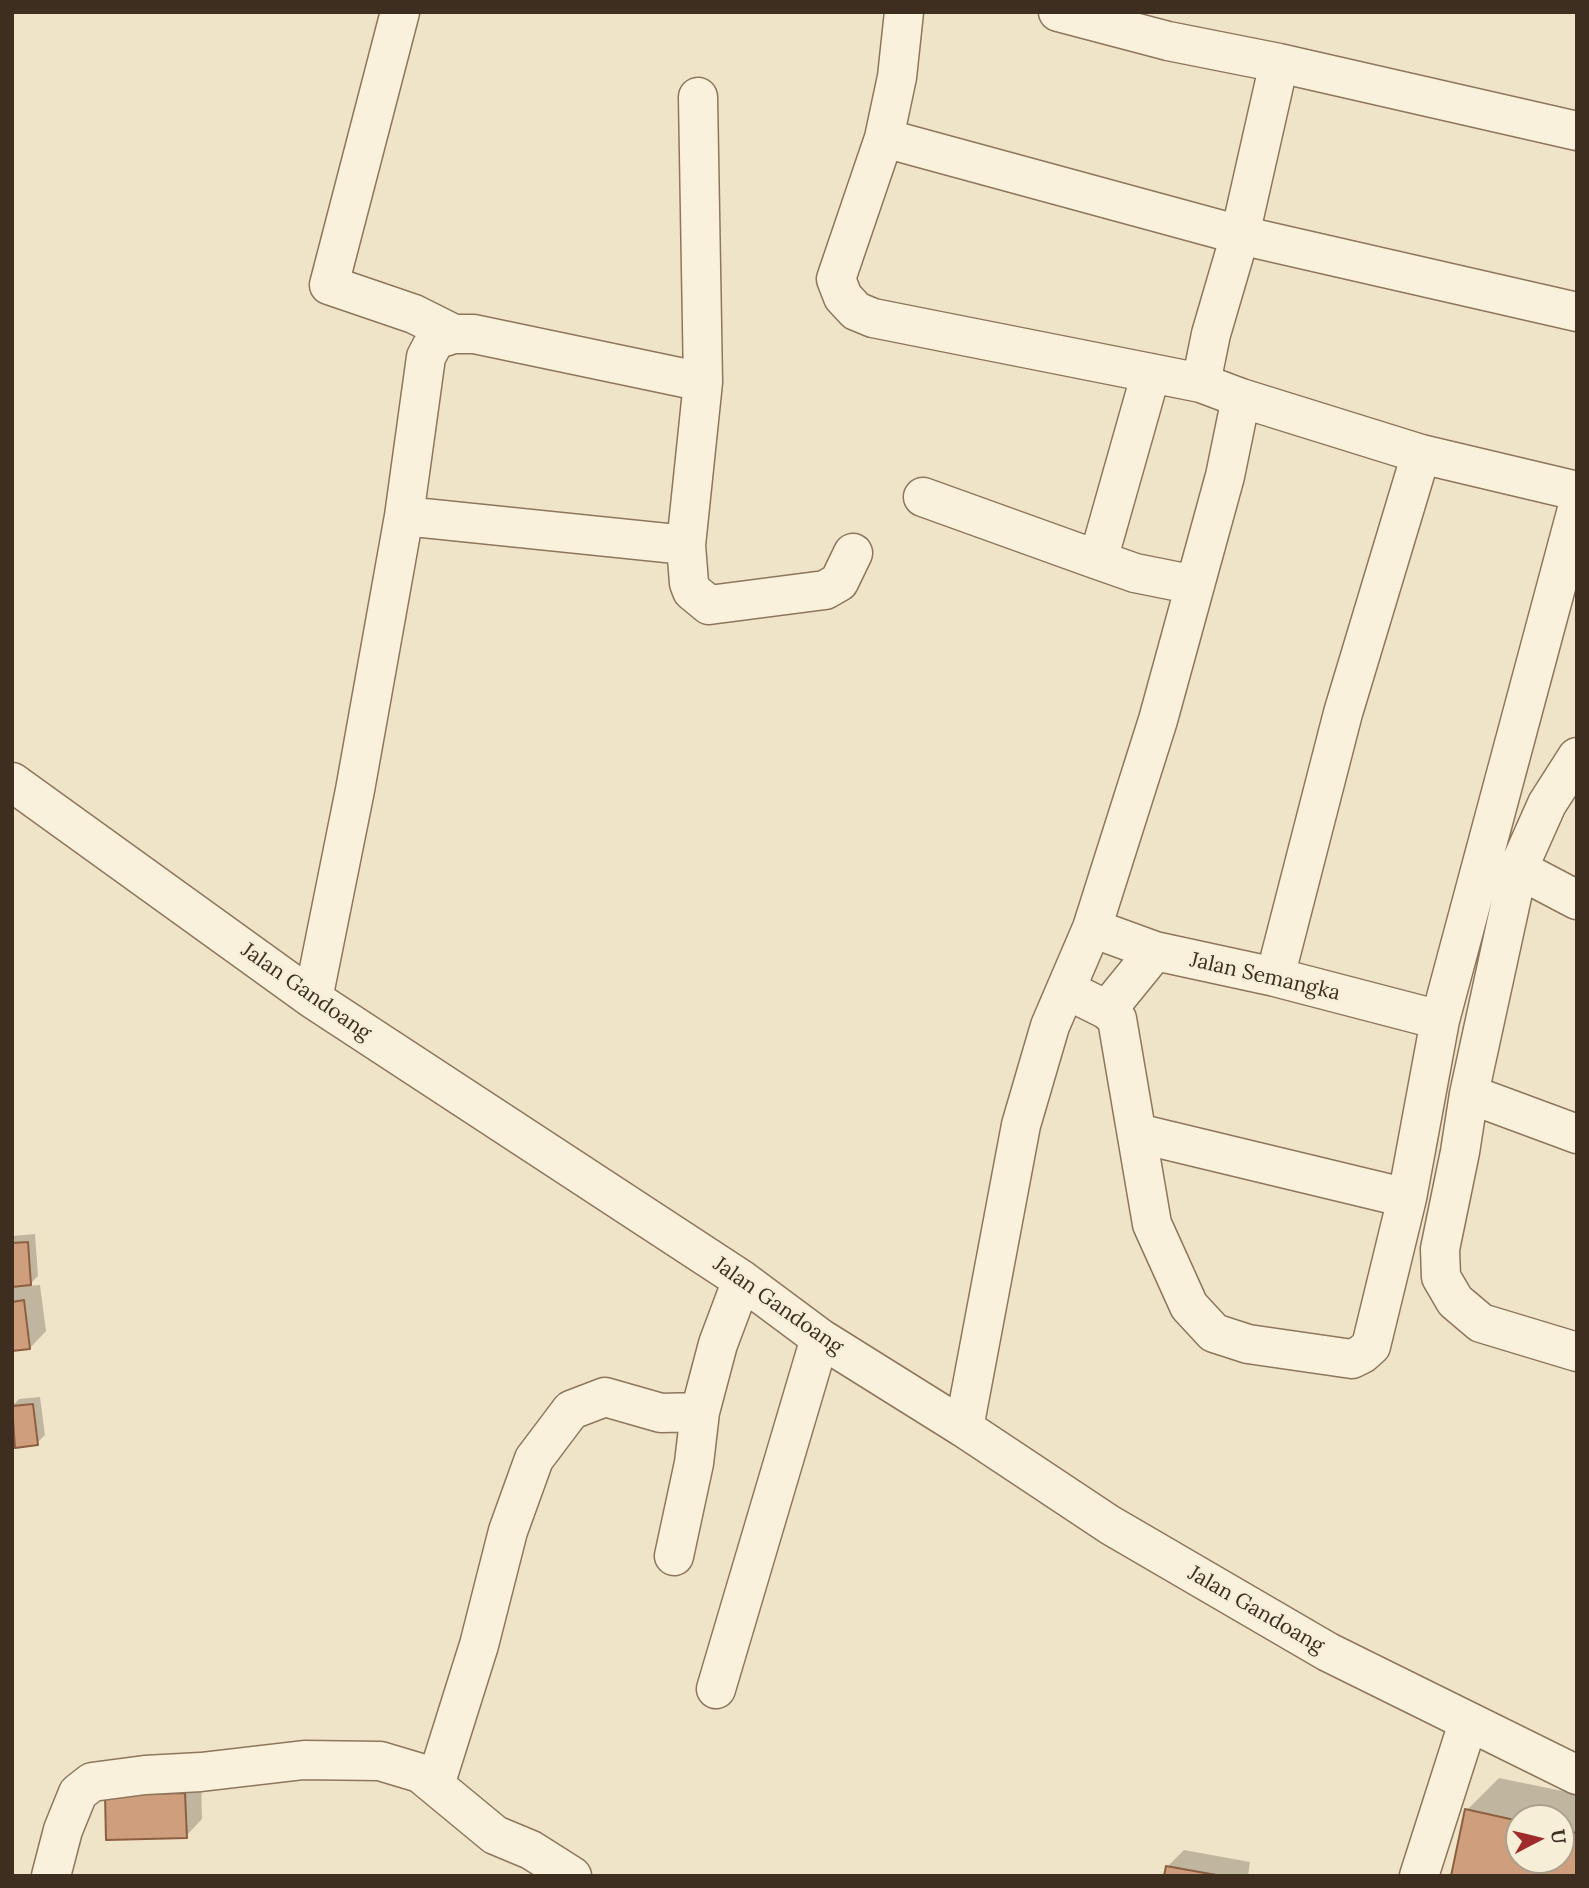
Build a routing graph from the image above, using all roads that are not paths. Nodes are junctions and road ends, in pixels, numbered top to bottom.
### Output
1 (400, 12) edge
2 (904, 12) edge
3 (1058, 12) edge
4 (1172, 27) edge
5 (1279, 63) junction
6 (698, 97) dead end
7 (1577, 131) edge
8 (884, 138) junction
9 (1240, 235) junction
10 (1577, 312) edge
11 (454, 334) junction
12 (1151, 373) junction
13 (703, 382) junction
14 (1200, 383) junction
15 (1241, 398) junction
16 (1421, 454) junction
17 (1577, 491) edge
18 (923, 497) dead end
19 (1577, 509) edge
20 (404, 516) junction
21 (686, 545) junction
22 (853, 553) dead end
23 (1098, 561) junction
24 (1195, 585) junction
25 (1577, 757) edge
26 (12, 782) edge
27 (1518, 869) junction
28 (1577, 900) edge
29 (1092, 928) junction
30 (1155, 951) junction
31 (1275, 978) junction
32 (1067, 990) junction
33 (313, 999) junction
34 (1107, 1010) junction
35 (1440, 1020) junction
36 (1469, 1094) junction
37 (1137, 1133) junction
38 (1577, 1134) edge
39 (1407, 1198) junction
40 (742, 1280) junction
41 (820, 1338) junction
42 (1577, 1352) edge
43 (700, 1412) junction
44 (964, 1428) junction
45 (674, 1556) dead end
46 (716, 1689) dead end
47 (1468, 1723) junction
48 (1577, 1776) edge
49 (435, 1785) junction
50 (51, 1876) edge
51 (572, 1876) edge
52 (1419, 1876) edge

1 - 11 street
2 - 8 street
3 - 4 street
4 - 5 street
5 - 7 street
5 - 9 street
6 - 13 street
8 - 9 street
8 - 12 street
9 - 10 street
9 - 14 street
11 - 13 street
11 - 20 street
12 - 14 street
12 - 23 street
13 - 21 street
14 - 15 street
15 - 16 street
15 - 24 street
16 - 17 street
16 - 31 street
18 - 23 street
19 - 35 street
20 - 21 street
20 - 33 street
21 - 22 street
23 - 24 street
24 - 29 street
25 - 27 street
26 - 33 street, Jalan Gandoang
27 - 28 street
27 - 36 street
29 - 30 street, Jalan Semangka
29 - 32 street
30 - 31 street, Jalan Semangka
30 - 34 street
31 - 35 street, Jalan Semangka
32 - 34 street
32 - 44 street
33 - 40 street, Jalan Gandoang
34 - 37 street
35 - 39 street
36 - 38 street
36 - 42 street
37 - 39 street
37 - 39 street
40 - 41 street, Jalan Gandoang
40 - 43 street
41 - 44 street, Jalan Gandoang
41 - 46 street
43 - 45 street
43 - 49 street
44 - 47 street, Jalan Gandoang
47 - 48 street, Jalan Gandoang
47 - 52 street
49 - 50 street
49 - 51 street

